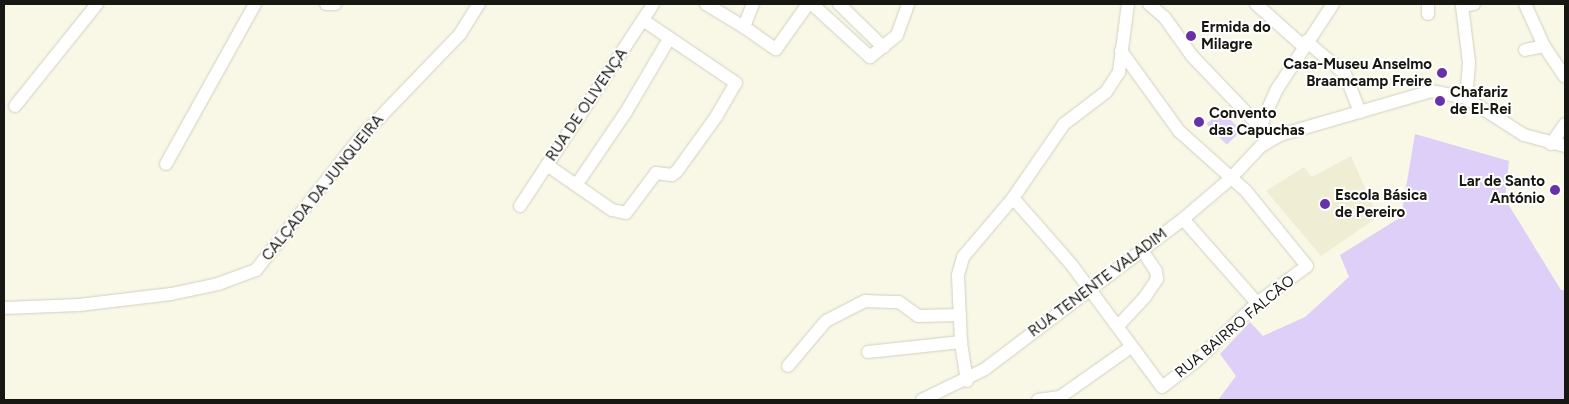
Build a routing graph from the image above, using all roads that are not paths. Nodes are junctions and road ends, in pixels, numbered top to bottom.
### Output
1 (97, 4) edge
2 (255, 4) edge
3 (326, 4) edge
4 (335, 4) edge
5 (479, 4) edge
6 (653, 4) edge
7 (706, 4) edge
8 (753, 4) edge
9 (810, 4) edge
10 (839, 4) edge
11 (908, 4) edge
12 (1128, 4) edge
13 (1149, 4) edge
14 (1256, 4) edge
15 (1333, 4) edge
16 (1474, 4) edge
17 (1525, 4) edge
18 (644, 20) junction
19 (744, 27) junction
20 (669, 39) junction
21 (1305, 43) junction
22 (1544, 46) junction
23 (883, 47) junction
24 (1525, 50) dead end
25 (1120, 51) junction
26 (1565, 76) edge
27 (1466, 98) junction
28 (15, 106) dead end
29 (1360, 112) junction
30 (1565, 124) edge
31 (1261, 128) junction
32 (1551, 144) junction
33 (1260, 146) junction
34 (1565, 146) edge
35 (166, 164) dead end
36 (547, 165) junction
37 (1230, 178) junction
38 (577, 184) junction
39 (1013, 198) junction
40 (520, 206) dead end
41 (1183, 219) junction
42 (1142, 250) junction
43 (1091, 290) junction
44 (1257, 303) junction
45 (4, 308) edge
46 (960, 315) junction
47 (1118, 326) junction
48 (961, 342) junction
49 (1132, 347) junction
50 (868, 352) dead end
51 (788, 366) dead end
52 (967, 381) junction
53 (930, 398) edge
54 (1038, 400) edge

1 - 28 street
2 - 35 street
3 - 4 street
5 - 45 street, CALÇADA DA JUNQUEIRA
6 - 18 street, RUA DE OLIVENÇA
7 - 19 street
8 - 19 street
9 - 19 street
9 - 23 street
10 - 23 street
11 - 23 street
12 - 25 street
13 - 31 street
14 - 21 street
15 - 21 street
16 - 27 street
17 - 22 street
18 - 20 street
18 - 36 street, RUA DE OLIVENÇA
20 - 38 street
20 - 38 street
21 - 29 street
21 - 31 street
22 - 24 street
22 - 26 street
25 - 37 street
25 - 39 street
27 - 29 street
27 - 32 street
29 - 33 street
30 - 32 street
31 - 33 street
32 - 34 street
33 - 37 street, RUA TENENTE VALADIM
36 - 38 street
36 - 40 street, RUA DE OLIVENÇA
37 - 41 street, RUA TENENTE VALADIM
37 - 44 street, RUA BAIRRO FALCÃO
39 - 43 street
39 - 46 street
41 - 42 street, RUA TENENTE VALADIM
41 - 44 street
42 - 43 street, RUA TENENTE VALADIM
42 - 47 street
43 - 47 street
43 - 52 street, RUA TENENTE VALADIM
44 - 49 street, RUA BAIRRO FALCÃO
46 - 48 street
46 - 51 street
47 - 49 street
48 - 50 street
48 - 52 street
49 - 54 street
52 - 53 street, RUA TENENTE VALADIM

